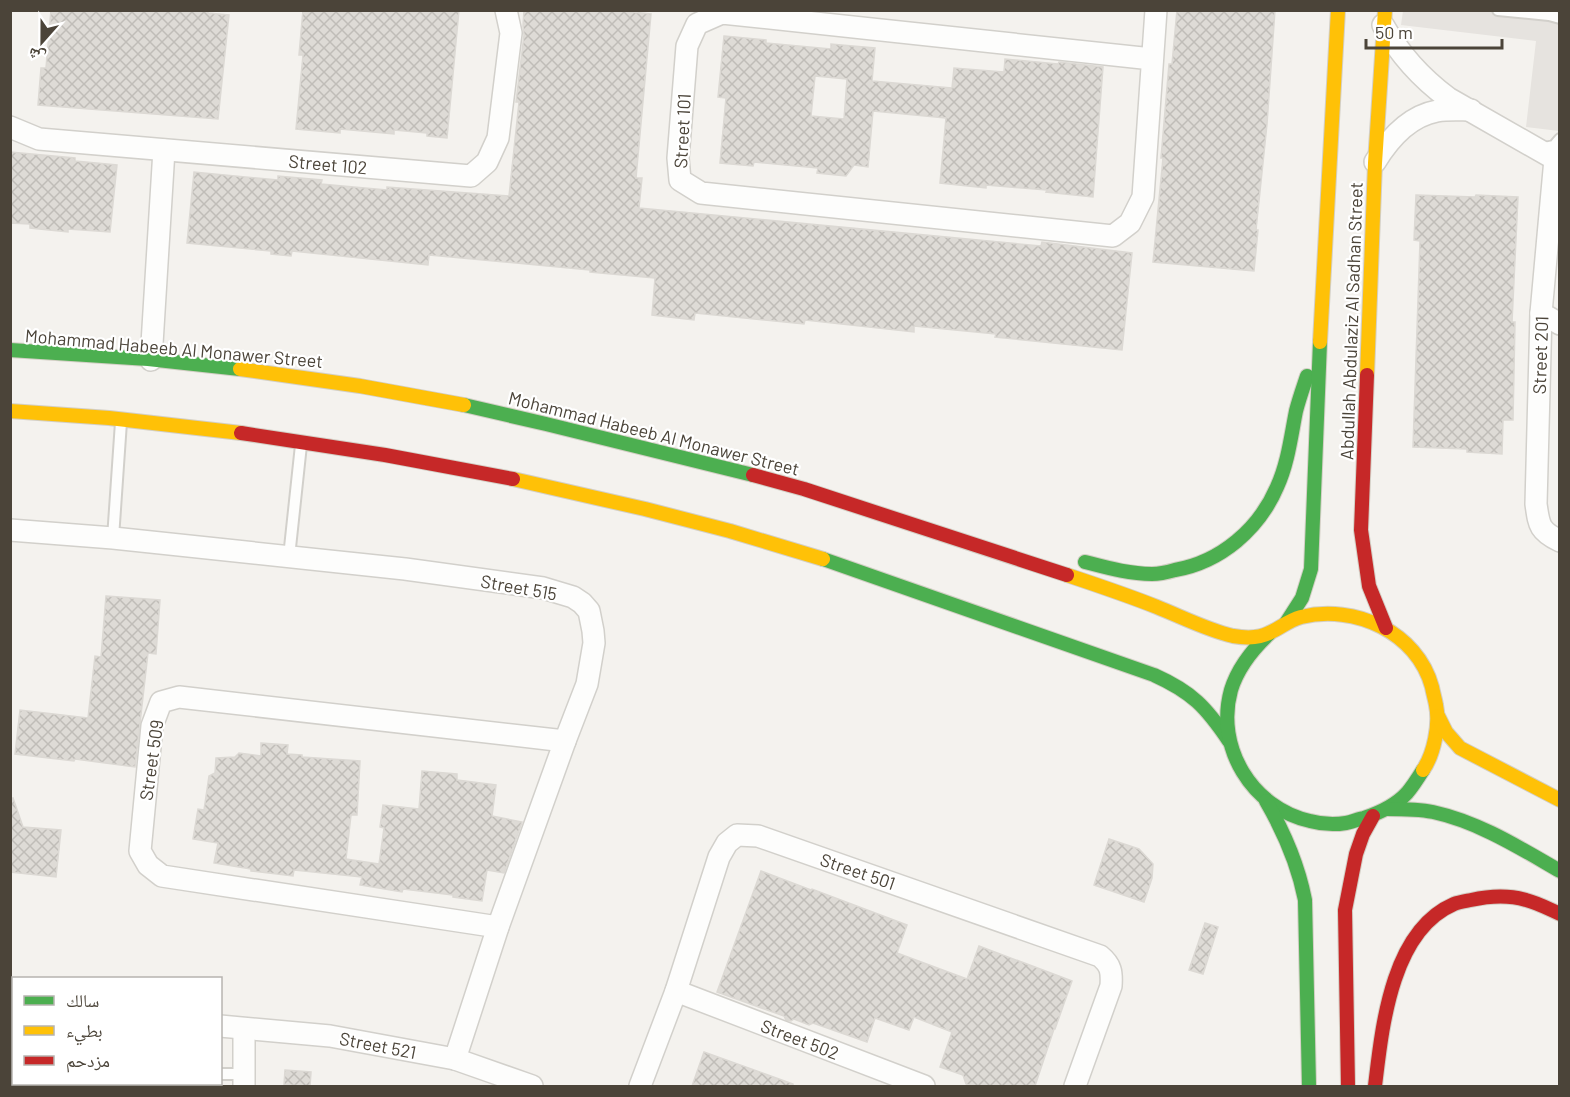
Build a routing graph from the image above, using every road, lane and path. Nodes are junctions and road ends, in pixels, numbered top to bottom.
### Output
1 (506, 10) edge
2 (1156, 10) edge
3 (1498, 10) edge
4 (1337, 14) edge
5 (1384, 18) edge
6 (1560, 18) edge
7 (1152, 59) junction
8 (1471, 110) junction
9 (10, 127) edge
10 (164, 150) junction
11 (1553, 152) edge
12 (1375, 163) junction
13 (1541, 313) junction
14 (1560, 324) edge
15 (1320, 348) junction
16 (10, 350) edge
17 (151, 360) junction
18 (10, 411) edge
19 (121, 419) junction
20 (302, 441) junction
21 (10, 530) edge
22 (113, 538) junction
23 (1560, 542) edge
24 (1034, 549) dead end
25 (999, 553) junction
26 (289, 557) junction
27 (1071, 558) dead end
28 (1286, 623) junction
29 (1386, 628) junction
30 (1269, 634) junction
31 (1438, 716) junction
32 (565, 741) junction
33 (1230, 743) junction
34 (1264, 798) junction
35 (1560, 800) edge
36 (1387, 809) junction
37 (1373, 816) junction
38 (1560, 871) edge
39 (1560, 914) edge
40 (498, 927) junction
41 (676, 992) junction
42 (222, 1026) edge
43 (244, 1029) junction
44 (455, 1059) junction
45 (222, 1074) edge
46 (244, 1080) edge
47 (531, 1086) edge
48 (640, 1086) edge
49 (924, 1086) edge
50 (1075, 1086) edge
51 (1309, 1086) edge
52 (1348, 1086) edge
53 (1375, 1086) edge

1 - 10 street, Street 102
2 - 7 street, Street 101
3 - 6 lane
4 - 15 main road, Abdullah Abdulaziz Al Sadhan Street
5 - 8 street
5 - 12 main road, Abdullah Abdulaziz Al Sadhan Street
7 - 7 street, Street 101
8 - 11 street
8 - 12 street
9 - 10 street, Street 102
10 - 17 street
11 - 13 street, Street 201
12 - 29 main road, Abdullah Abdulaziz Al Sadhan Street
13 - 14 street
13 - 23 street, Street 201
15 - 27 main road
15 - 28 main road, Abdullah Abdulaziz Al Sadhan Street
16 - 17 main road, Mohammad Habeeb Al Monawer Street
17 - 25 main road, Mohammad Habeeb Al Monawer Street
18 - 19 main road
19 - 20 main road
19 - 22 lane
20 - 26 lane
20 - 33 main road
21 - 22 street, Street 515
22 - 26 street, Street 515
24 - 25 main road
25 - 30 main road, Mohammad Habeeb Al Monawer Street
26 - 32 street, Street 515
28 - 29 main road
28 - 30 main road
29 - 31 main road
30 - 33 main road
31 - 35 main road
31 - 36 main road
32 - 40 street, Street 515
32 - 40 street, Street 509
33 - 34 main road
34 - 37 main road
34 - 51 main road
36 - 37 main road
36 - 38 main road
37 - 52 main road
39 - 53 main road
40 - 44 street, Street 515
41 - 48 street, Street 501
41 - 49 street, Street 502
41 - 50 street, Street 501
42 - 43 street, Street 521
43 - 44 street, Street 521
43 - 46 street
44 - 47 street, Street 521
45 - 46 lane

